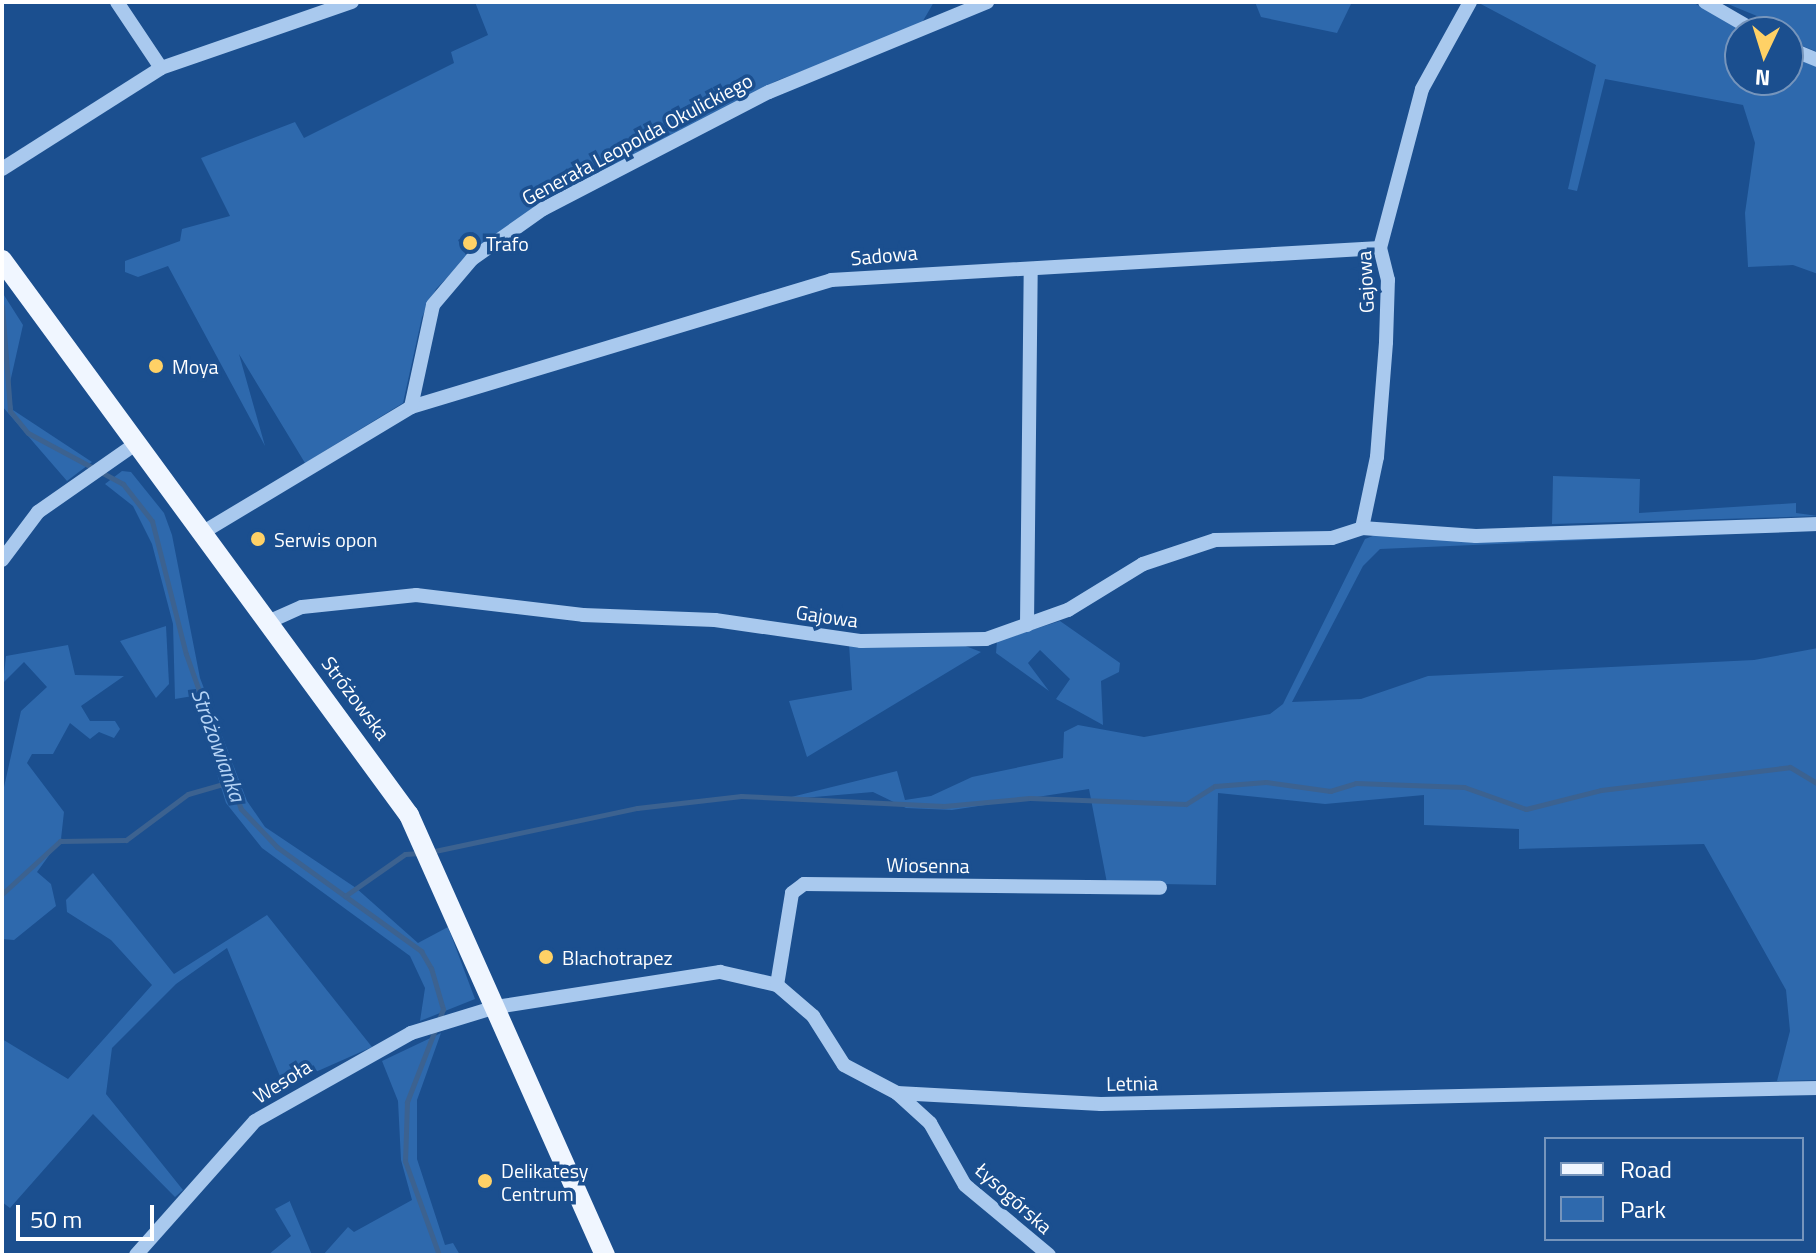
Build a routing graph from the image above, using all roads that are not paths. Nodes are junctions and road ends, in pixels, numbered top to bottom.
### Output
1 (117, 2) edge
2 (352, 2) edge
3 (987, 2) edge
4 (1470, 2) edge
5 (1705, 2) edge
6 (1729, 16) edge
7 (161, 68) junction
8 (2, 169) edge
9 (1380, 248) junction
10 (2, 260) edge
11 (1031, 269) junction
12 (411, 407) junction
13 (134, 445) junction
14 (1818, 524) edge
15 (1362, 528) junction
16 (200, 534) junction
17 (2, 560) edge
18 (268, 622) junction
19 (1027, 625) junction
20 (1160, 888) dead end
21 (777, 985) junction
22 (496, 1007) junction
23 (1818, 1088) edge
24 (897, 1093) junction
25 (136, 1255) edge
26 (605, 1255) edge
27 (1049, 1255) edge

1 - 7 street
2 - 7 street
3 - 12 street, Generała Leopolda Okulickiego
4 - 9 street, Gajowa
5 - 6 street
7 - 8 street
9 - 11 street, Sadowa
9 - 15 street, Gajowa
10 - 13 main road, Stróżowska
11 - 12 street, Sadowa
11 - 19 street
12 - 16 street
13 - 16 main road, Stróżowska
13 - 17 street
14 - 15 street, Gajowa
15 - 19 street, Gajowa
16 - 18 main road, Stróżowska
18 - 19 street, Gajowa
18 - 22 main road, Stróżowska
20 - 21 street, Wiosenna
21 - 22 street, Letnia
21 - 24 street, Letnia
22 - 25 street, Wesoła
22 - 26 main road, Stróżowska
23 - 24 street, Letnia
24 - 27 street, Łysogórska

